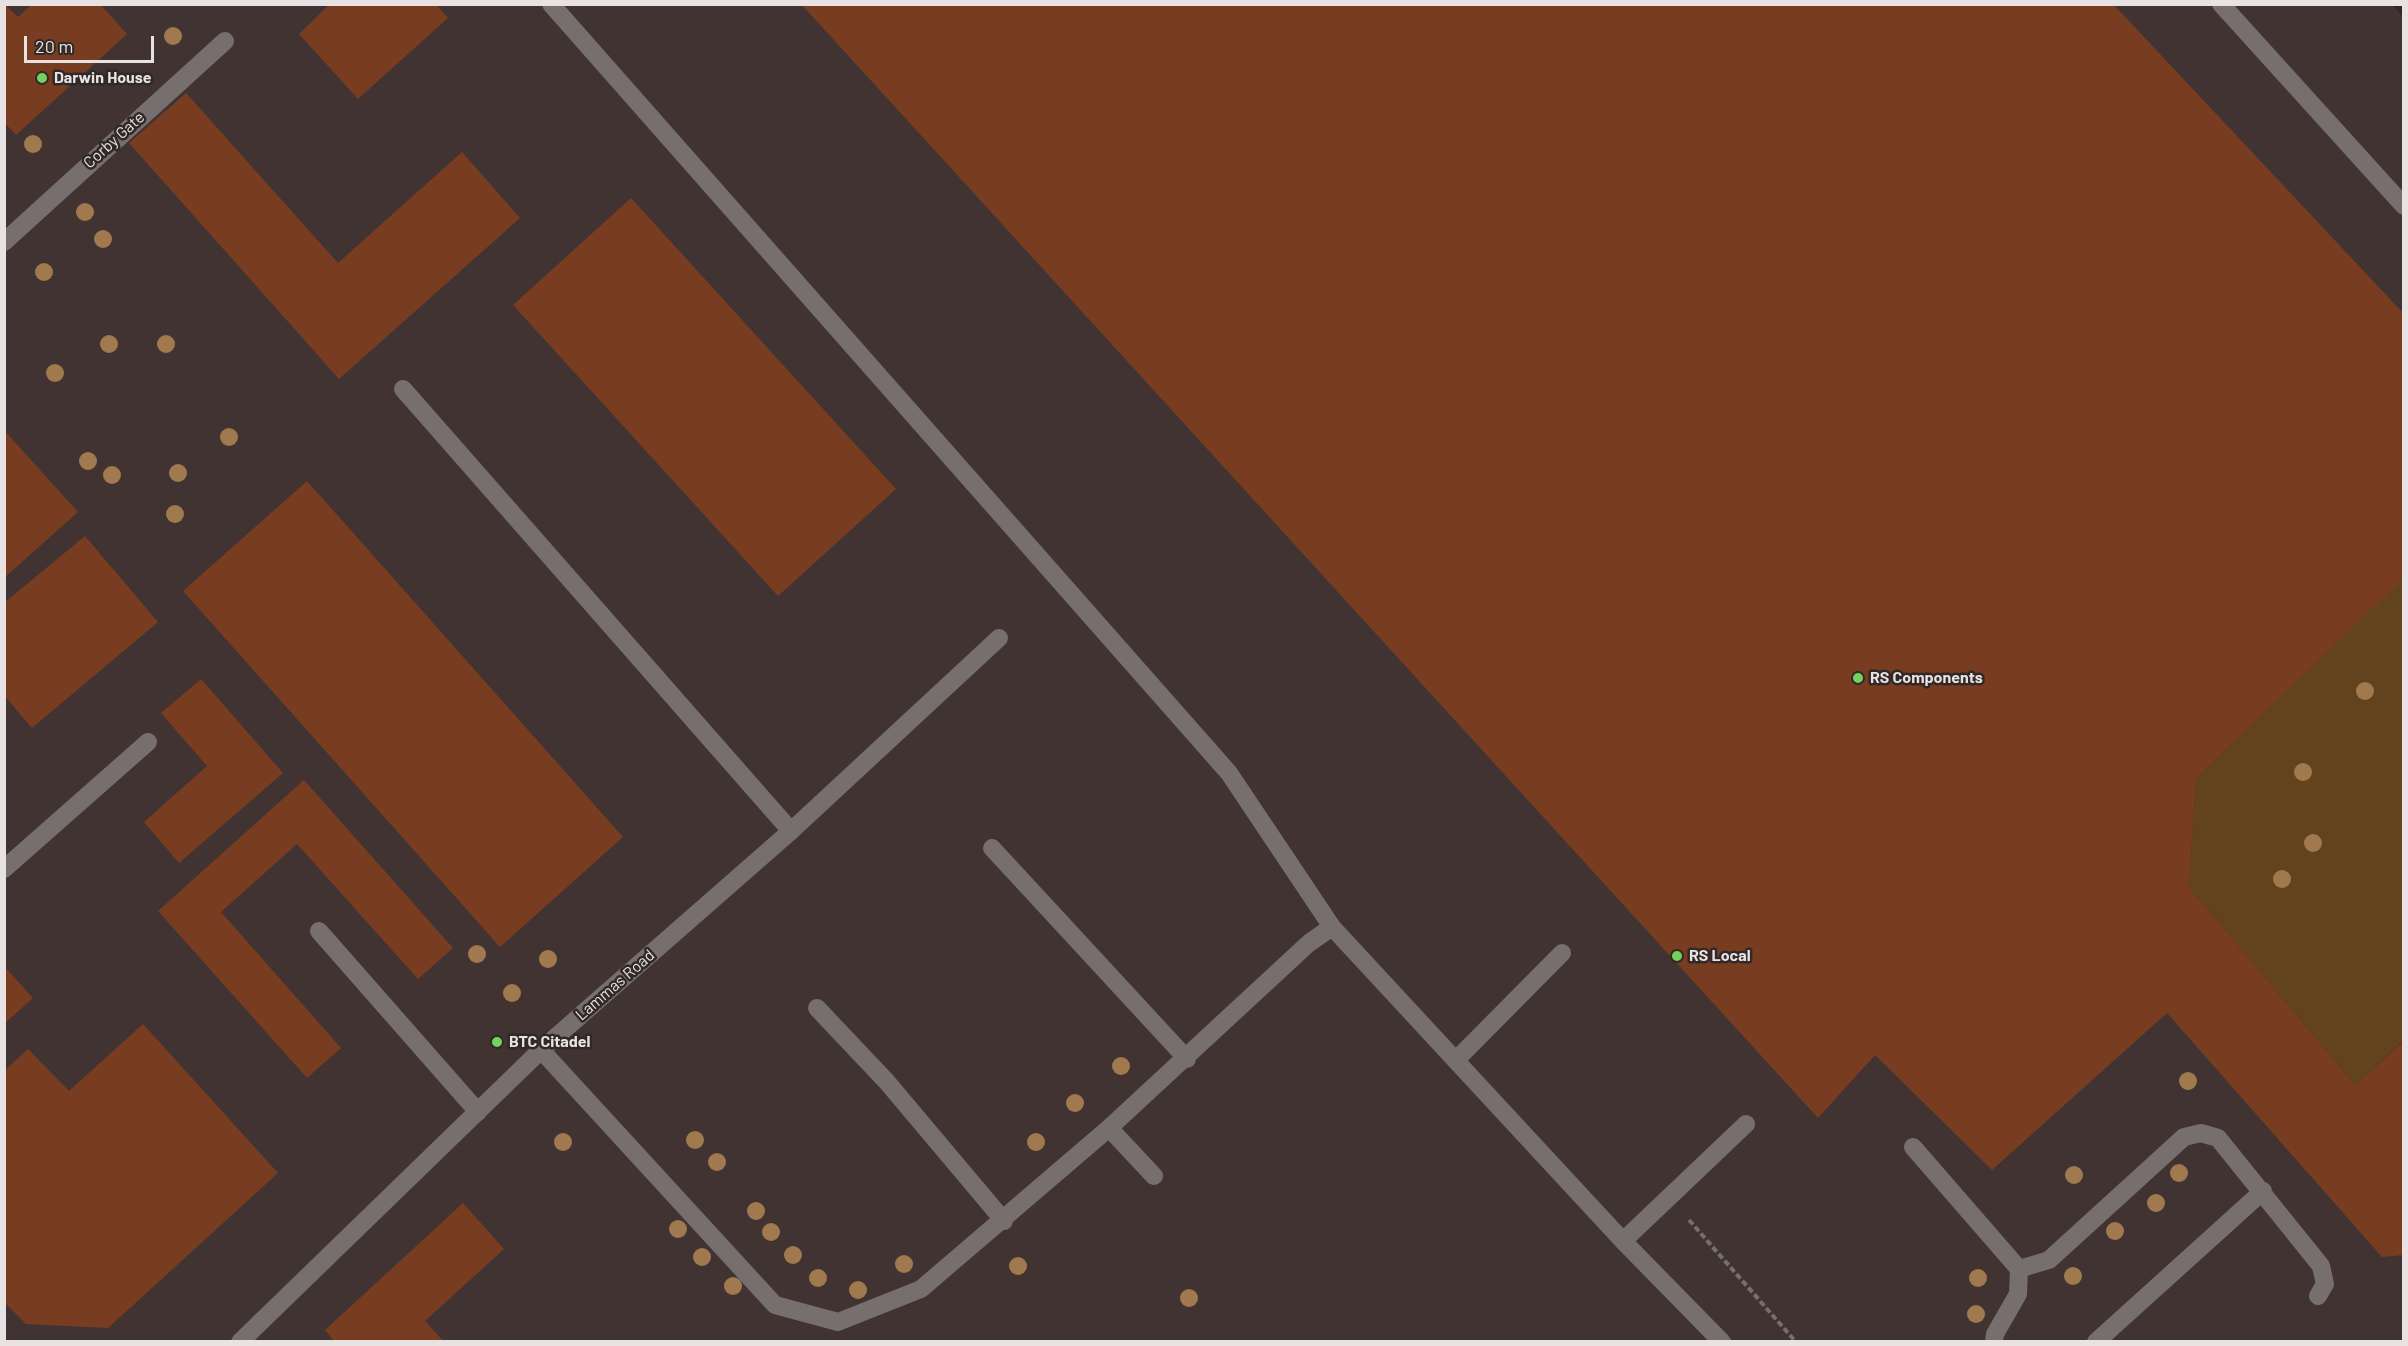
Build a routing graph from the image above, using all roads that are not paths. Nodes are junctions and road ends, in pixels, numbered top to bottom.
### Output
1 (550, 4) edge
2 (2220, 4) edge
3 (225, 41) dead end
4 (2403, 206) edge
5 (4, 242) edge
6 (403, 389) dead end
7 (999, 638) dead end
8 (148, 742) dead end
9 (791, 831) junction
10 (992, 848) dead end
11 (4, 869) edge
12 (1332, 927) junction
13 (319, 931) dead end
14 (1562, 953) dead end
15 (817, 1008) dead end
16 (541, 1050) junction
17 (1187, 1059) junction
18 (1456, 1060) junction
19 (478, 1112) junction
20 (1746, 1124) dead end
21 (1109, 1128) junction
22 (1913, 1147) dead end
23 (1154, 1176) dead end
24 (2263, 1191) junction
25 (1004, 1221) junction
26 (1623, 1241) junction
27 (2019, 1269) junction
28 (2318, 1296) dead end
29 (240, 1341) edge
30 (1722, 1341) edge
31 (1994, 1341) edge
32 (2096, 1341) edge

1 - 12 street
2 - 4 street
3 - 5 street, Corby Gate
6 - 9 street
7 - 9 street, Lammas Road
8 - 11 street
9 - 16 street, Lammas Road
10 - 17 street
12 - 17 street
12 - 18 street
13 - 19 street
14 - 18 street
15 - 25 street
16 - 19 street, Lammas Road
16 - 25 street
17 - 21 street
18 - 26 street
19 - 29 street, Lammas Road
20 - 26 street
21 - 23 street
21 - 25 street
22 - 27 street
24 - 27 street
24 - 28 street
24 - 32 street
26 - 30 street
27 - 31 street

